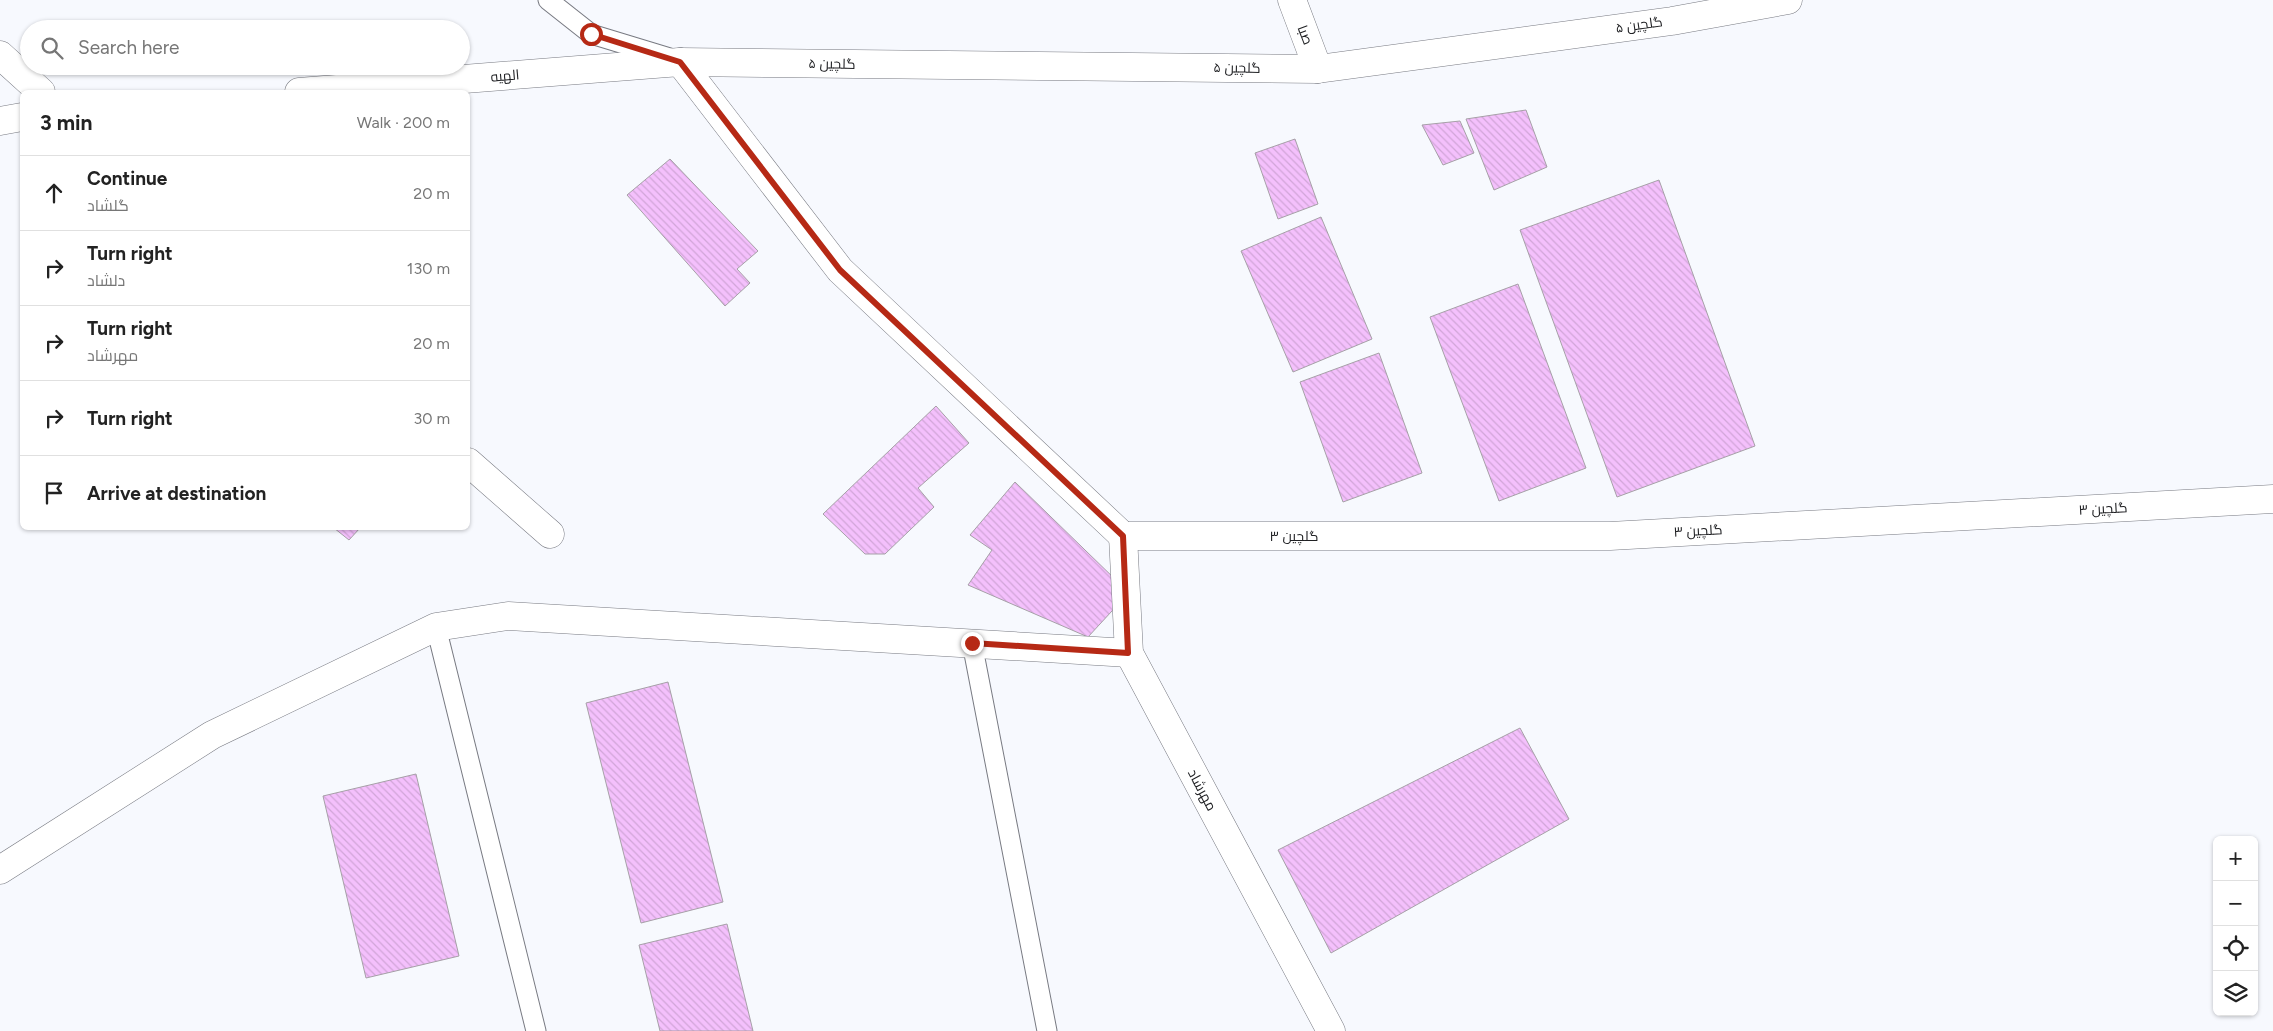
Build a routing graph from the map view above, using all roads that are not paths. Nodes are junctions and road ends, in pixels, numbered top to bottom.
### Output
1 (548, 0) edge
2 (1292, 0) edge
3 (1788, 0) edge
4 (0, 55) edge
5 (680, 62) junction
6 (1318, 69) junction
7 (20, 73) edge
8 (22, 75) edge
9 (39, 90) edge
10 (324, 90) edge
11 (20, 118) edge
12 (0, 121) edge
13 (470, 464) edge
14 (2273, 499) edge
15 (550, 534) dead end
16 (1123, 536) junction
17 (436, 627) junction
18 (972, 643) junction
19 (1128, 653) junction
20 (0, 870) edge
21 (536, 1031) edge
22 (1047, 1031) edge
23 (1331, 1031) edge

1 - 5 lane
2 - 6 street, صبا
3 - 6 street, گلچین ۵
4 - 7 street
5 - 6 street, گلچین ۵
5 - 10 street, الهیه
5 - 16 street
8 - 9 street
11 - 12 street
13 - 15 street
14 - 16 street, گلچین ۳
16 - 19 street, مهرشاد
17 - 18 street
17 - 20 street
17 - 21 lane
18 - 19 street
18 - 22 lane
19 - 23 street, مهرشاد

